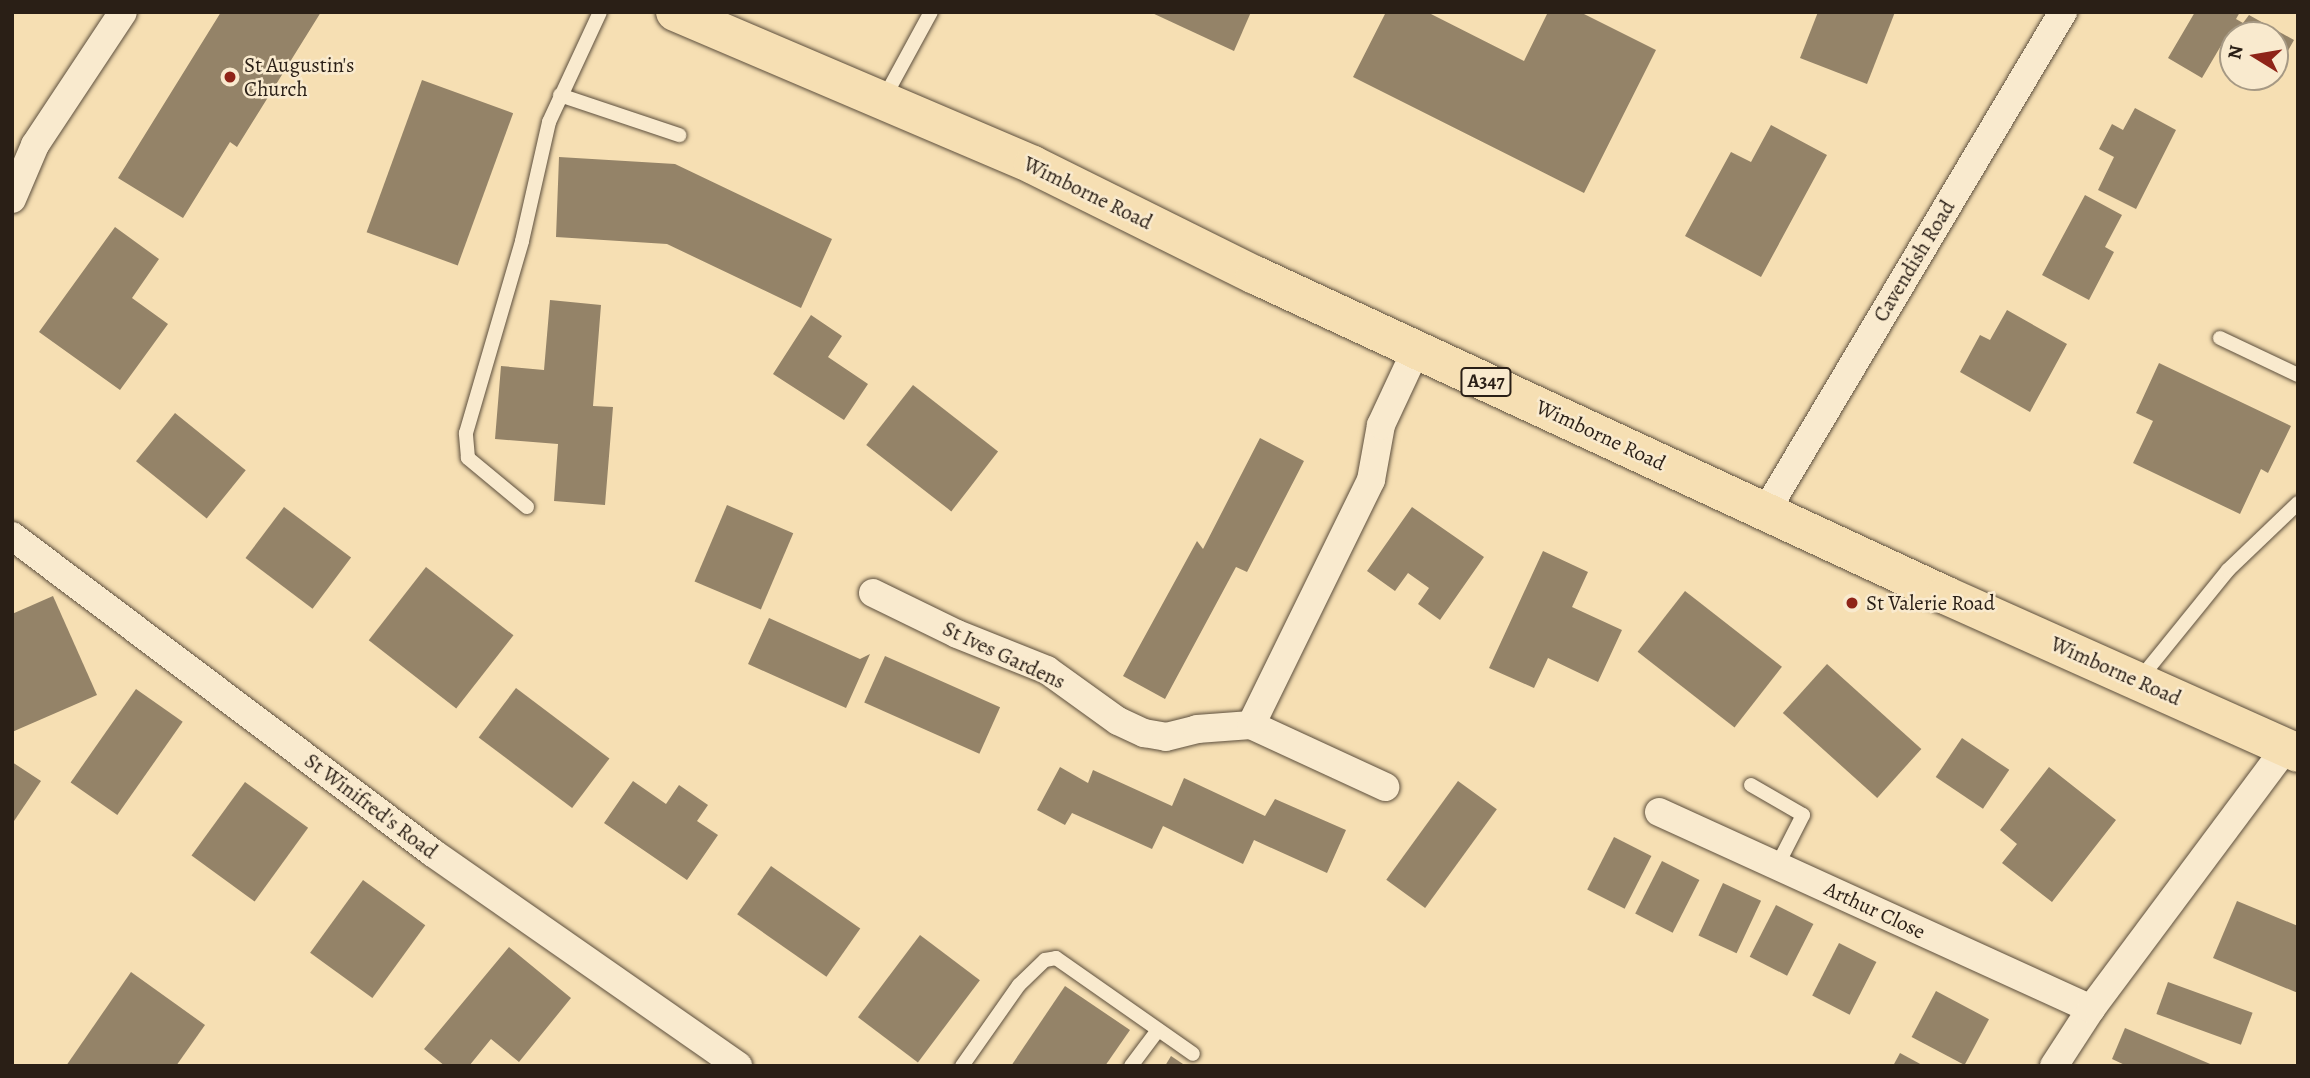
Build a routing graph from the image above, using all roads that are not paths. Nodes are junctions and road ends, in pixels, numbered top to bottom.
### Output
1 (123, 12) edge
2 (600, 12) edge
3 (675, 12) edge
4 (931, 12) edge
5 (2063, 12) edge
6 (560, 95) junction
7 (882, 101) junction
8 (679, 135) dead end
9 (12, 199) edge
10 (2220, 338) dead end
11 (1416, 350) junction
12 (2298, 375) edge
13 (2298, 503) edge
14 (527, 507) dead end
15 (1766, 511) junction
16 (12, 536) edge
17 (873, 593) dead end
18 (2138, 681) junction
19 (1251, 725) junction
20 (2292, 750) edge
21 (1751, 785) dead end
22 (1384, 787) dead end
23 (1659, 812) dead end
24 (1777, 866) junction
25 (2091, 1009) junction
26 (1158, 1030) junction
27 (1193, 1054) dead end
28 (2063, 1063) edge
29 (737, 1066) edge
30 (962, 1066) edge
31 (1131, 1066) edge

1 - 9 street
2 - 6 lane
3 - 7 main road, Wimborne Road / A347
4 - 7 lane
5 - 15 street, Cavendish Road
6 - 8 lane
6 - 14 lane
7 - 11 main road, Wimborne Road / A347
10 - 12 lane
11 - 15 main road, Wimborne Road / A347
11 - 19 street
13 - 18 lane
15 - 18 main road, Wimborne Road / A347
16 - 29 street, St Winifred's Road
17 - 19 street, St Ives Gardens
18 - 20 main road, Wimborne Road / A347
19 - 22 street, St Ives Gardens
20 - 25 street
21 - 24 lane
23 - 24 street, Arthur Close
24 - 25 street, Arthur Close
25 - 28 street
26 - 27 lane
26 - 30 lane
26 - 31 lane

